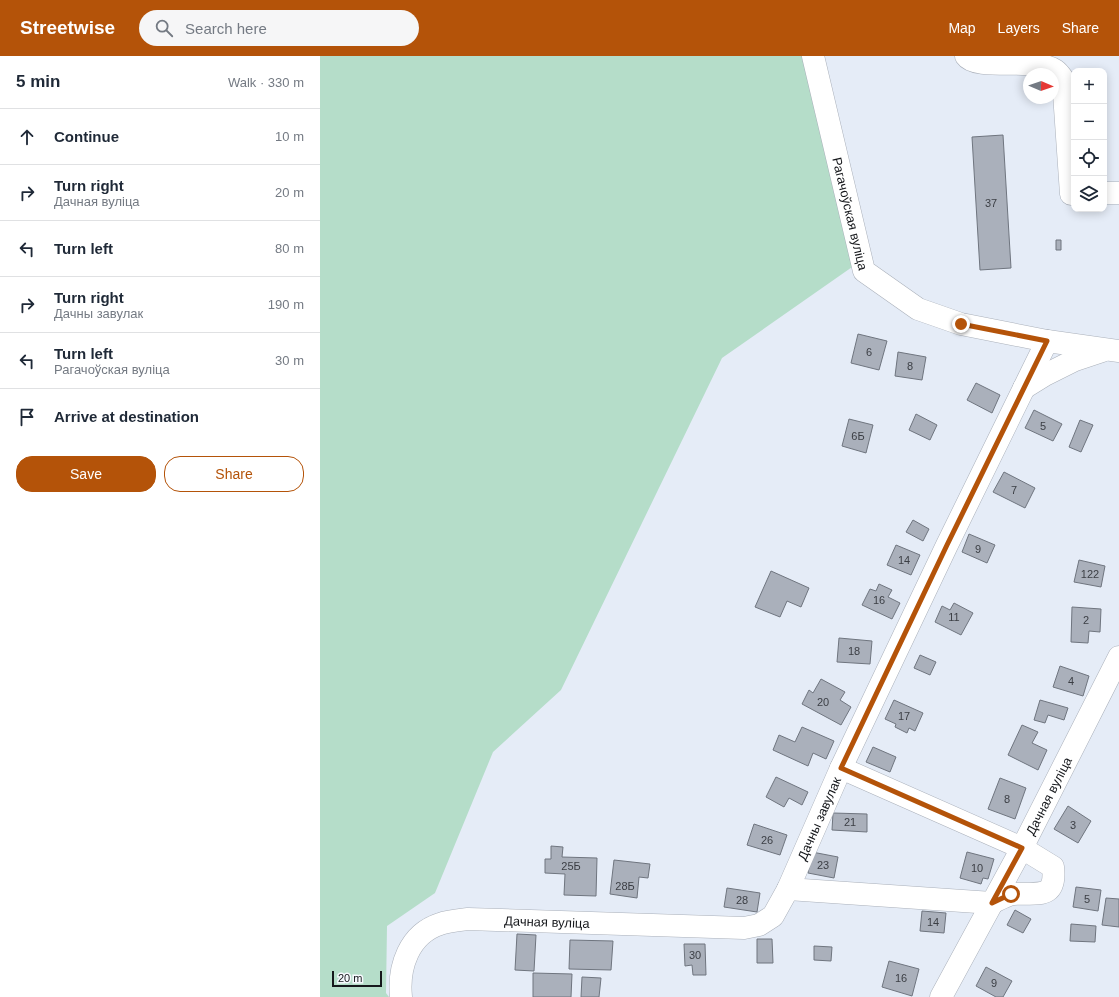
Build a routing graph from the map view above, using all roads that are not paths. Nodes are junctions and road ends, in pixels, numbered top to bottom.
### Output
1 (813, 56) edge
2 (966, 56) edge
3 (1071, 176) edge
4 (1107, 193) edge
5 (1119, 193) edge
6 (1047, 341) junction
7 (1113, 350) edge
8 (1024, 388) junction
9 (1119, 657) edge
10 (841, 768) junction
11 (1022, 848) junction
12 (788, 889) junction
13 (992, 903) junction
14 (744, 928) joint
15 (401, 997) edge
16 (941, 997) edge

1 - 6 street, Рагачоўская вуліца
2 - 3 street
4 - 5 street
6 - 7 street
6 - 8 street, Дачны завулак
7 - 8 street
8 - 10 street, Дачны завулак
9 - 11 street, Дачная вуліца
10 - 11 street
10 - 12 street, Дачны завулак
11 - 13 street, Дачная вуліца
11 - 13 street
12 - 13 street
12 - 14 street, Дачны завулак
13 - 16 street, Дачная вуліца
14 - 15 street, Дачная вуліца

